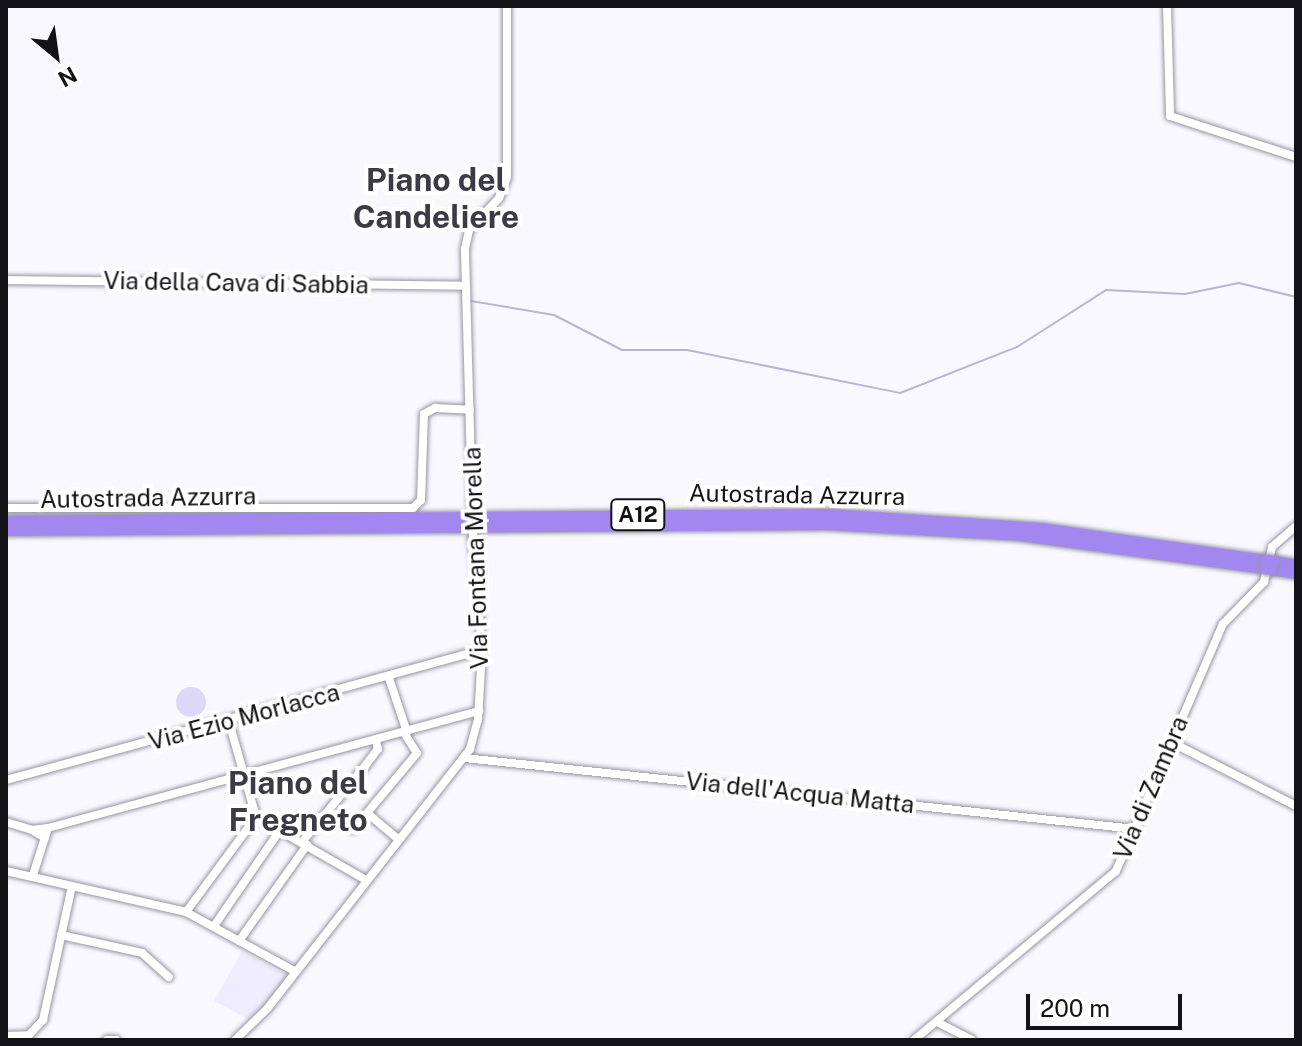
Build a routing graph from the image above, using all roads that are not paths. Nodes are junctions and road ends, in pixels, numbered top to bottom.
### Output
1 (507, 6) edge
2 (1167, 6) edge
3 (1296, 157) edge
4 (6, 280) edge
5 (465, 286) junction
6 (470, 410) junction
7 (6, 508) edge
8 (6, 521) edge
9 (1296, 526) edge
10 (6, 530) edge
11 (1269, 564) junction
12 (1296, 565) edge
13 (1296, 573) edge
14 (482, 650) junction
15 (389, 678) junction
16 (479, 711) junction
17 (229, 722) junction
18 (406, 732) junction
19 (376, 741) junction
20 (1171, 742) junction
21 (464, 758) junction
22 (243, 778) junction
23 (6, 780) edge
24 (1296, 806) edge
25 (367, 813) junction
26 (256, 817) junction
27 (6, 822) edge
28 (353, 829) dead end
29 (1136, 829) junction
30 (280, 830) junction
31 (46, 833) junction
32 (398, 839) junction
33 (304, 844) junction
34 (6, 871) edge
35 (33, 875) junction
36 (366, 880) junction
37 (72, 886) junction
38 (186, 912) junction
39 (214, 926) junction
40 (61, 935) junction
41 (239, 941) junction
42 (296, 972) junction
43 (169, 977) dead end
44 (937, 1022) junction
45 (6, 1036) edge
46 (107, 1040) edge
47 (116, 1040) edge
48 (235, 1040) edge
49 (914, 1040) edge
50 (972, 1040) edge

1 - 5 street, Via Fontana Morella
2 - 3 street
4 - 5 street, Via della Cava di Sabbia
5 - 6 street, Via Fontana Morella
6 - 7 street
6 - 14 street, Via Fontana Morella, bridge
8 - 11 highway, Autostrada Azzurra / A12
9 - 20 street, Via di Zambra
10 - 11 highway, Autostrada Azzurra / A12
11 - 12 highway, Autostrada Azzurra / A12
11 - 13 highway, Autostrada Azzurra / A12
14 - 15 street, Via Ezio Morlacca
14 - 16 street, Via Fontana Morella
15 - 17 street, Via Ezio Morlacca
15 - 18 street
16 - 18 street
16 - 21 street, Via Fontana Morella
17 - 22 street
17 - 23 street, Via Ezio Morlacca
18 - 19 street
18 - 25 street
19 - 22 street
19 - 33 street
20 - 24 street
20 - 29 street, Via di Zambra
21 - 29 street, Via dell'Acqua Matta
21 - 32 street, Via Fontana Morella
22 - 26 street
22 - 31 street
25 - 28 street
25 - 32 street
26 - 30 street
26 - 38 street
27 - 31 street
29 - 44 street, Via di Zambra
30 - 33 street
30 - 39 street
31 - 35 street
32 - 36 street, Via Fontana Morella
33 - 36 street
33 - 41 street
34 - 35 street
35 - 37 street
36 - 42 street, Via Fontana Morella
37 - 38 street
37 - 40 street
38 - 39 street
39 - 41 street
40 - 43 street
40 - 45 street
41 - 42 street
42 - 48 street, Via Fontana Morella
44 - 49 street, Via di Zambra
44 - 50 street
46 - 47 street

